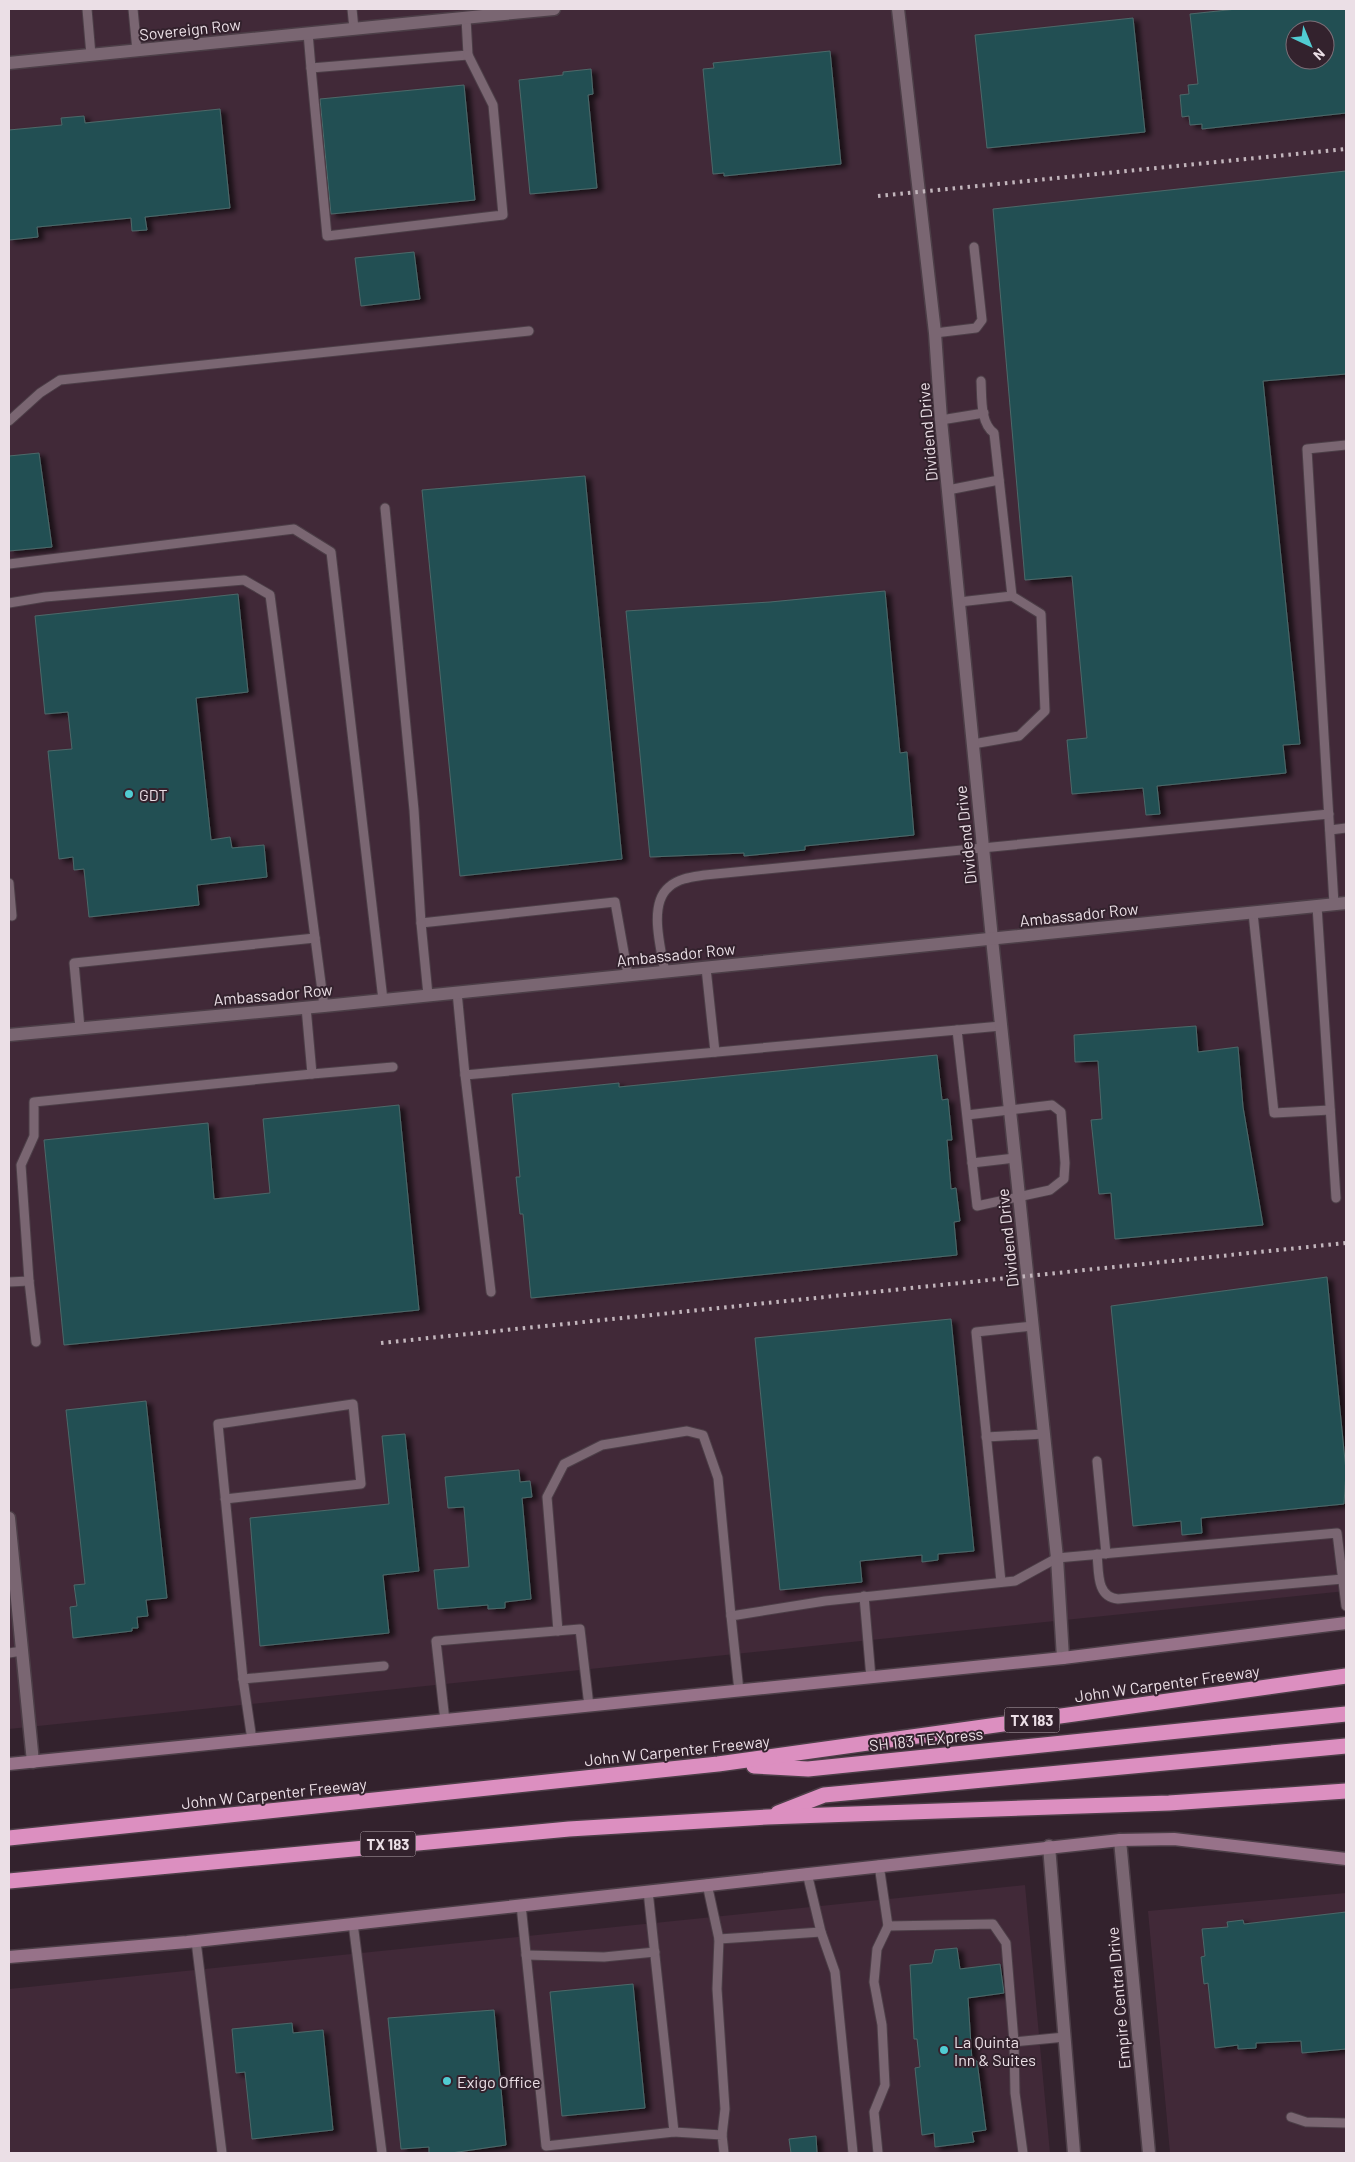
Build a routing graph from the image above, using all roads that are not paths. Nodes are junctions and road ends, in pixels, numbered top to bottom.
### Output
1 (87, 9) edge
2 (132, 9) edge
3 (352, 9) edge
4 (554, 9) edge
5 (898, 9) edge
6 (466, 18) junction
7 (354, 29) junction
8 (308, 33) junction
9 (136, 51) junction
10 (468, 55) junction
11 (91, 56) junction
12 (9, 63) edge
13 (311, 68) junction
14 (974, 248) dead end
15 (529, 331) dead end
16 (935, 333) junction
17 (981, 381) dead end
18 (984, 413) junction
19 (941, 420) junction
20 (9, 421) edge
21 (1346, 445) edge
22 (1000, 480) junction
23 (948, 490) junction
24 (385, 508) dead end
25 (9, 564) edge
26 (1012, 596) junction
27 (959, 602) junction
28 (9, 603) edge
29 (973, 744) junction
30 (1329, 814) junction
31 (1346, 828) edge
32 (1330, 830) junction
33 (983, 848) junction
34 (9, 883) edge
35 (1340, 904) edge
36 (1317, 906) junction
37 (1253, 913) junction
38 (12, 916) dead end
39 (421, 922) junction
40 (315, 938) junction
41 (992, 939) junction
42 (706, 968) junction
43 (665, 972) junction
44 (628, 975) junction
45 (457, 992) junction
46 (428, 995) junction
47 (383, 1000) junction
48 (324, 1006) junction
49 (306, 1007) junction
50 (1001, 1026) junction
51 (80, 1028) junction
52 (958, 1030) junction
53 (9, 1035) edge
54 (715, 1052) junction
55 (393, 1067) dead end
56 (312, 1074) junction
57 (465, 1075) junction
58 (1010, 1109) junction
59 (1330, 1110) junction
60 (967, 1115) junction
61 (1015, 1158) junction
62 (972, 1163) junction
63 (1019, 1196) junction
64 (1336, 1198) dead end
65 (29, 1281) junction
66 (9, 1282) edge
67 (491, 1292) dead end
68 (1033, 1326) junction
69 (36, 1342) dead end
70 (1044, 1434) junction
71 (986, 1437) junction
72 (1097, 1461) dead end
73 (225, 1499) junction
74 (9, 1518) edge
75 (1102, 1554) junction
76 (1056, 1558) junction
77 (12, 1578) edge
78 (1343, 1579) junction
79 (1000, 1582) junction
80 (864, 1596) junction
81 (1346, 1606) edge
82 (731, 1616) junction
83 (1346, 1623) edge
84 (558, 1631) junction
85 (22, 1651) junction
86 (9, 1653) edge
87 (1063, 1658) junction
88 (384, 1666) dead end
89 (1346, 1676) edge
90 (871, 1678) junction
91 (243, 1679) junction
92 (739, 1691) junction
93 (589, 1706) junction
94 (1346, 1714) edge
95 (445, 1720) junction
96 (252, 1740) junction
97 (1346, 1746) edge
98 (33, 1762) junction
99 (9, 1764) edge
100 (718, 1764) junction
101 (1346, 1792) edge
102 (767, 1817) junction
103 (9, 1838) edge
104 (1120, 1840) junction
105 (1049, 1846) junction
106 (1346, 1859) edge
107 (879, 1865) junction
108 (807, 1873) junction
109 (9, 1881) edge
110 (707, 1884) junction
111 (648, 1890) junction
112 (521, 1905) junction
113 (353, 1923) junction
114 (888, 1926) junction
115 (821, 1932) junction
116 (719, 1939) junction
117 (196, 1941) junction
118 (654, 1952) junction
119 (526, 1955) junction
120 (9, 1957) edge
121 (1065, 2037) junction
122 (1014, 2042) junction
123 (1290, 2117) dead end
124 (1346, 2124) edge
125 (674, 2132) junction
126 (722, 2135) junction
127 (546, 2150) edge
128 (222, 2153) edge
129 (382, 2153) edge
130 (724, 2153) edge
131 (853, 2153) edge
132 (878, 2153) edge
133 (1023, 2153) edge
134 (1074, 2153) edge
135 (1149, 2153) edge

1 - 11 lane
2 - 9 lane
3 - 7 lane
4 - 6 street, Sovereign Row
5 - 16 street, Dividend Drive
6 - 7 street, Sovereign Row
6 - 10 lane
7 - 8 street, Sovereign Row
8 - 9 street, Sovereign Row
8 - 13 lane
9 - 11 street, Sovereign Row
10 - 13 lane
10 - 13 lane
11 - 12 street, Sovereign Row
14 - 16 lane
15 - 20 lane
16 - 19 street, Dividend Drive
17 - 18 lane
18 - 19 lane
18 - 22 lane
19 - 23 street, Dividend Drive
21 - 30 lane
22 - 23 lane
22 - 26 lane
23 - 27 street, Dividend Drive
24 - 39 lane
25 - 47 lane
26 - 27 lane
26 - 29 lane
27 - 29 street, Dividend Drive
28 - 40 lane
29 - 33 street, Dividend Drive
30 - 32 lane
30 - 33 lane
31 - 32 lane
32 - 35 lane
33 - 41 street, Dividend Drive
33 - 43 lane
34 - 38 lane
35 - 36 street, Ambassador Row
36 - 37 street, Ambassador Row
36 - 59 lane
37 - 41 street, Ambassador Row
37 - 59 lane
39 - 44 lane
39 - 46 lane
40 - 48 lane
40 - 51 lane
41 - 42 street, Ambassador Row
41 - 50 street, Dividend Drive
42 - 43 street, Ambassador Row
42 - 54 lane
43 - 44 street, Ambassador Row
44 - 45 street, Ambassador Row
45 - 46 street, Ambassador Row
45 - 57 lane
46 - 47 street, Ambassador Row
47 - 48 street, Ambassador Row
48 - 49 street, Ambassador Row
49 - 51 street, Ambassador Row
49 - 56 lane
50 - 52 lane
50 - 58 street, Dividend Drive
51 - 53 street, Ambassador Row
52 - 54 lane
52 - 60 lane
54 - 57 lane
55 - 56 lane
56 - 65 lane
57 - 67 lane
58 - 60 lane
58 - 61 street, Dividend Drive
58 - 63 lane
59 - 64 lane
60 - 62 lane
61 - 62 lane
61 - 63 street, Dividend Drive
62 - 63 lane
63 - 68 street, Dividend Drive
65 - 66 lane
65 - 69 lane
68 - 70 street, Dividend Drive
68 - 71 lane
70 - 71 lane
70 - 76 street, Dividend Drive
71 - 79 lane
72 - 75 lane
73 - 73 lane
73 - 91 lane
74 - 77 street
75 - 76 lane
75 - 78 lane
75 - 78 lane
76 - 79 lane
76 - 87 street, Dividend Drive
77 - 85 street
78 - 81 lane
79 - 80 lane
80 - 82 lane
80 - 90 lane
82 - 84 lane
82 - 92 lane
83 - 87 main road
84 - 93 lane
84 - 95 lane
85 - 86 lane
85 - 98 street
87 - 90 main road
88 - 91 lane
89 - 100 highway, John W Carpenter Freeway / TX 183
90 - 92 main road
91 - 96 lane
92 - 93 main road
93 - 95 main road
94 - 100 highway, SH 183 TEXpress
95 - 96 main road
96 - 98 main road
97 - 102 highway
98 - 99 main road
100 - 103 highway, John W Carpenter Freeway / TX 183
101 - 102 highway, TX 183
102 - 109 highway, TX 183
104 - 105 main road
104 - 106 main road
104 - 135 street, Empire Central Drive
105 - 107 main road
105 - 121 street
107 - 108 main road
107 - 114 lane
108 - 110 main road
108 - 115 lane
110 - 111 main road
110 - 116 lane
111 - 112 main road
111 - 118 lane
112 - 113 main road
112 - 119 lane
113 - 117 main road
113 - 129 lane
114 - 122 lane
114 - 132 lane
115 - 116 lane
115 - 131 lane
116 - 126 lane
117 - 120 main road
117 - 128 lane
118 - 119 lane
118 - 125 lane
119 - 127 lane
121 - 122 lane
121 - 134 street
122 - 133 lane
123 - 124 lane
125 - 126 lane
125 - 127 lane
126 - 130 lane

